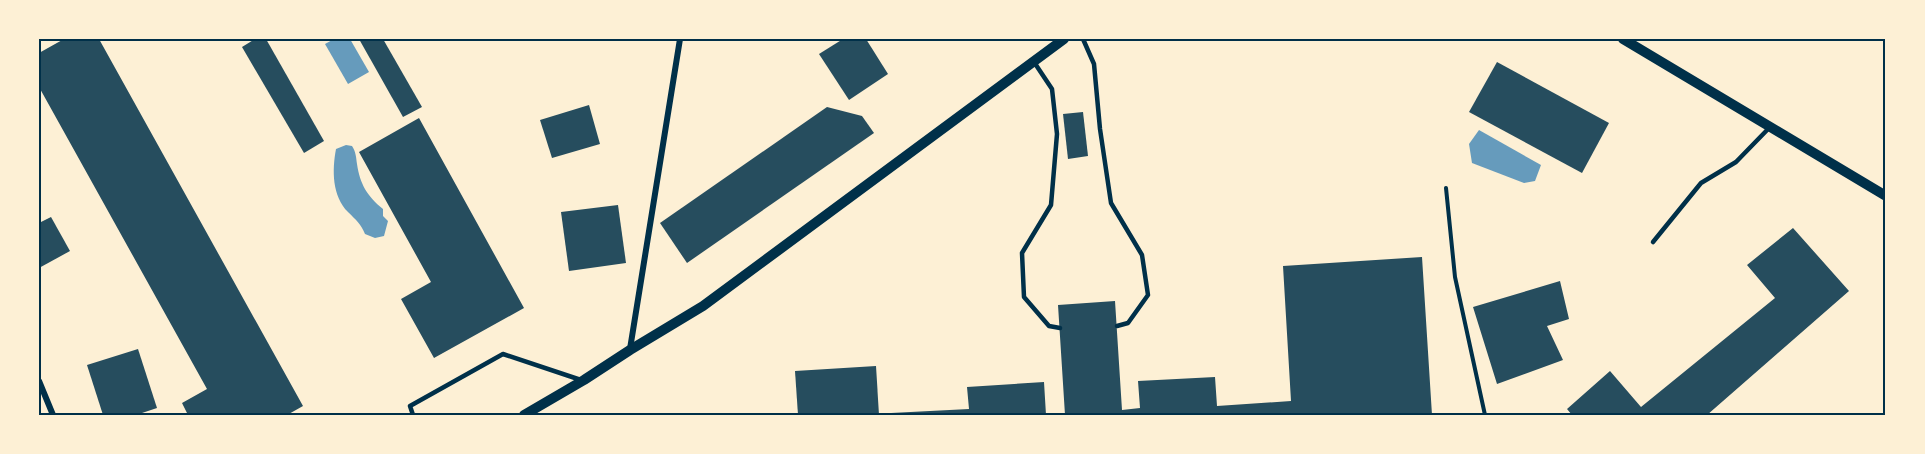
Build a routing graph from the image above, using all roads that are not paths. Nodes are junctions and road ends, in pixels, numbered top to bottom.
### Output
1 (680, 39) edge
2 (1064, 39) edge
3 (1083, 39) edge
4 (1623, 39) edge
5 (1034, 62) junction
6 (1770, 127) junction
7 (1886, 196) edge
8 (1653, 242) dead end
9 (1117, 326) dead end
10 (1060, 328) dead end
11 (630, 350) junction
12 (39, 381) edge
13 (584, 381) junction
14 (539, 411) edge
15 (53, 415) edge
16 (412, 415) edge
17 (524, 415) edge

1 - 11 street
2 - 5 street
3 - 9 lane
4 - 6 street
5 - 10 lane
5 - 11 street
6 - 7 street
6 - 8 lane
11 - 13 street
12 - 15 street
13 - 14 street
13 - 16 lane
14 - 17 street

